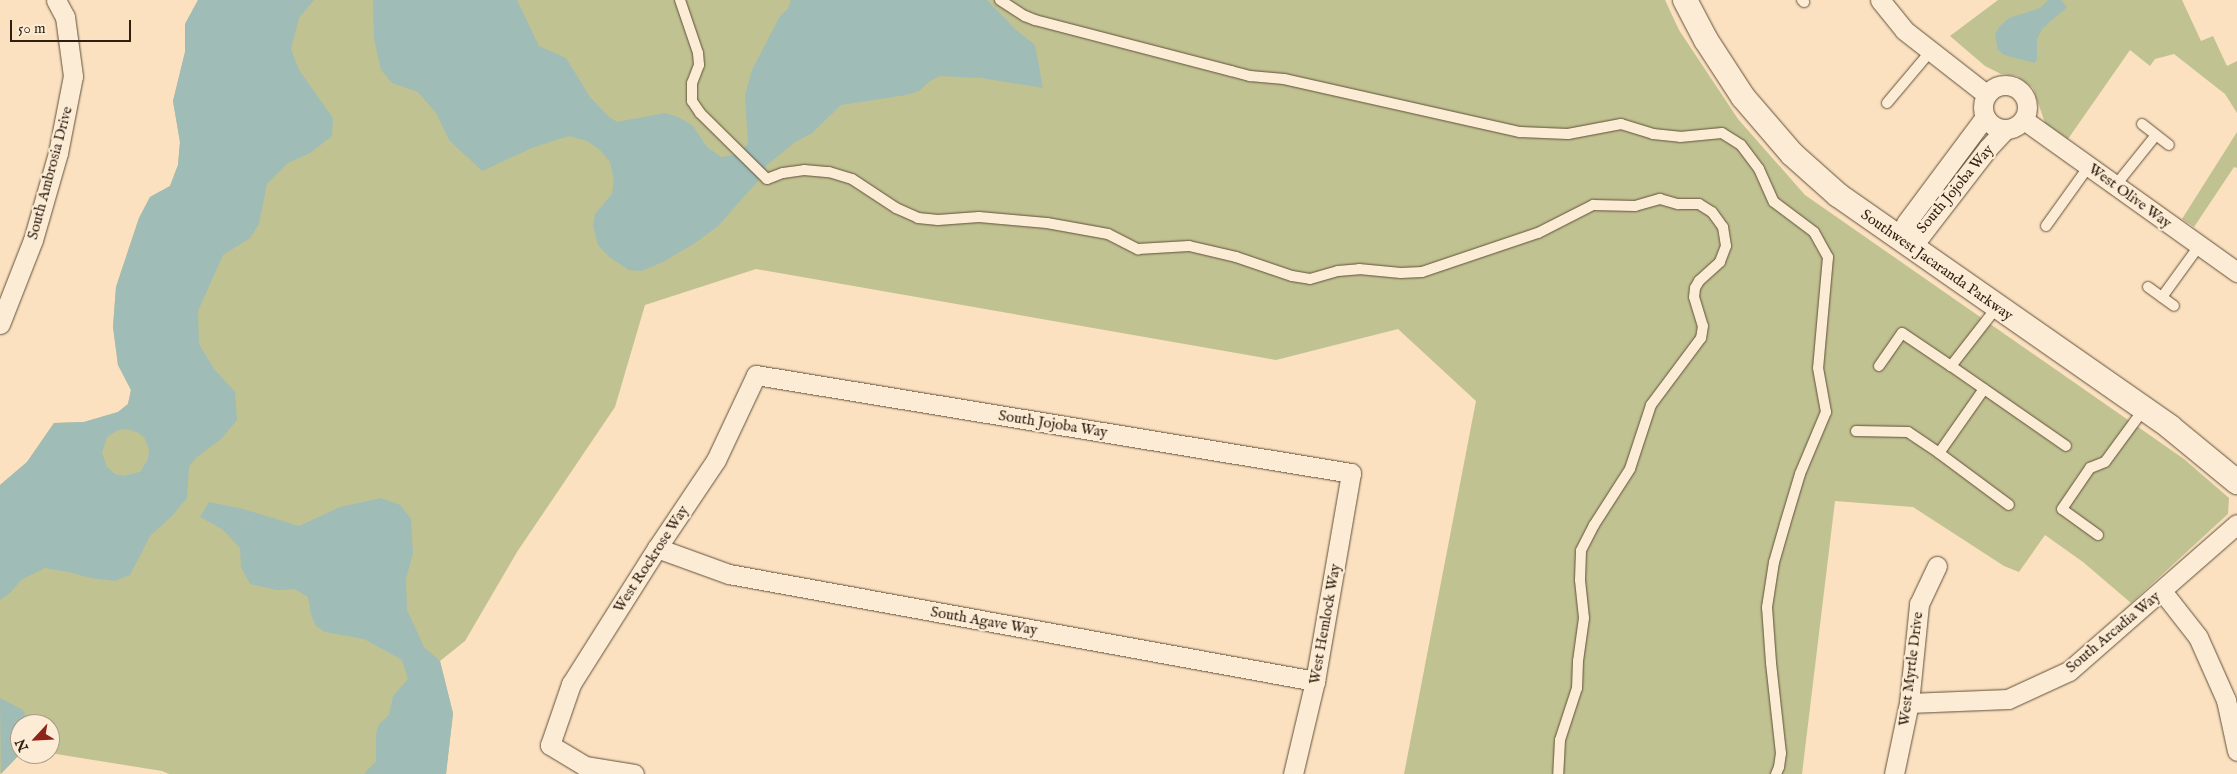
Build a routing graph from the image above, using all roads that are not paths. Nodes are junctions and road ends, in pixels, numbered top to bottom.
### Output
1 (680, 0) edge
2 (1000, 0) edge
3 (1685, 0) edge
4 (1880, 0) edge
5 (60, 8) edge
6 (1930, 52) junction
7 (1986, 94) junction
8 (1887, 103) dead end
9 (1985, 117) junction
10 (2024, 120) junction
11 (2142, 124) dead end
12 (2006, 130) junction
13 (2156, 134) junction
14 (2169, 145) dead end
15 (2088, 166) junction
16 (1946, 170) junction
17 (1962, 182) junction
18 (2115, 186) junction
19 (2046, 226) dead end
20 (1902, 241) junction
21 (2199, 246) junction
22 (2237, 272) edge
23 (2148, 287) dead end
24 (2162, 297) junction
25 (2174, 306) dead end
26 (1997, 307) junction
27 (0, 324) edge
28 (1880, 366) dead end
29 (1951, 366) junction
30 (756, 375) joint
31 (1984, 389) junction
32 (2144, 409) junction
33 (1856, 431) dead end
34 (2066, 446) dead end
35 (1939, 453) junction
36 (1351, 473) joint
37 (2237, 482) edge
38 (2009, 505) dead end
39 (2237, 524) edge
40 (2098, 535) dead end
41 (657, 548) junction
42 (1937, 566) dead end
43 (2162, 591) junction
44 (1315, 681) junction
45 (1909, 703) junction
46 (2237, 751) edge
47 (634, 774) edge
48 (1293, 774) edge
49 (1558, 774) edge
50 (1776, 774) edge
51 (1894, 774) edge

1 - 49 lane
2 - 50 lane
3 - 20 street, Southwest Jacaranda Parkway
4 - 6 street
5 - 27 street, South Ambrosia Drive
6 - 7 street
6 - 8 lane
7 - 9 street
7 - 10 street
9 - 12 street
9 - 16 street, South Jojoba Way
10 - 12 street
10 - 15 street, West Olive Way
11 - 13 lane
12 - 17 street, South Jojoba Way
13 - 14 lane
13 - 18 lane
15 - 18 street, West Olive Way
15 - 19 lane
16 - 17 lane
16 - 20 street, South Jojoba Way
17 - 20 street, South Jojoba Way
18 - 21 street, West Olive Way
20 - 26 street, Southwest Jacaranda Parkway
21 - 22 street, West Olive Way
21 - 24 lane
23 - 24 lane
24 - 25 lane
26 - 29 lane
26 - 32 street, Southwest Jacaranda Parkway
28 - 29 lane
29 - 31 lane
30 - 36 street, South Jojoba Way
30 - 41 street, West Rockrose Way
31 - 34 lane
31 - 35 lane
32 - 37 street, Southwest Jacaranda Parkway
32 - 40 lane
33 - 35 lane
35 - 38 lane
36 - 44 street, West Hemlock Way
39 - 43 street, South Arcadia Way
41 - 44 street, South Agave Way
41 - 47 street, West Rockrose Way
42 - 45 street, West Myrtle Drive
43 - 45 street, South Arcadia Way
43 - 46 street
44 - 48 street, West Hemlock Way
45 - 51 street, West Myrtle Drive

